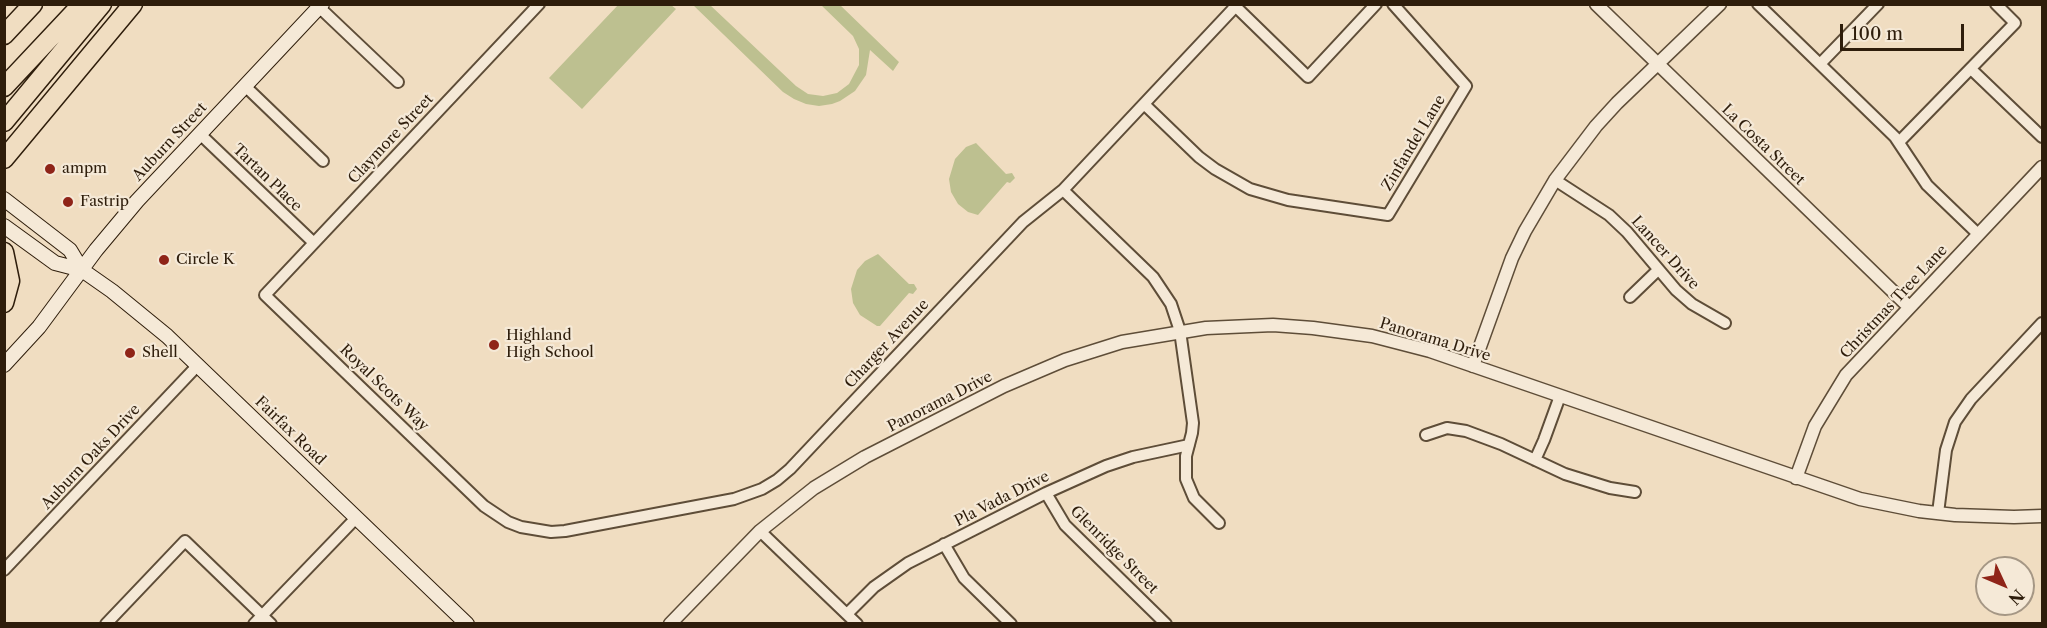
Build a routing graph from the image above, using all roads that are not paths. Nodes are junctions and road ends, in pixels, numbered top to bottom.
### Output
1 (33, 4) edge
2 (82, 4) edge
3 (102, 4) edge
4 (133, 4) edge
5 (539, 4) edge
6 (1376, 4) edge
7 (1393, 4) edge
8 (1596, 4) edge
9 (1720, 4) edge
10 (1758, 4) edge
11 (1878, 4) edge
12 (1996, 4) edge
13 (320, 6) edge
14 (1234, 6) edge
15 (4, 35) edge
16 (1657, 64) junction
17 (1820, 64) junction
18 (1971, 69) junction
19 (398, 82) dead end
20 (245, 86) junction
21 (4, 87) edge
22 (1144, 104) junction
23 (4, 122) edge
24 (200, 134) junction
25 (2043, 137) edge
26 (1899, 142) junction
27 (4, 159) edge
28 (323, 161) dead end
29 (2043, 167) edge
30 (1555, 180) junction
31 (1063, 190) junction
32 (4, 199) edge
33 (4, 226) edge
34 (1978, 234) junction
35 (314, 243) junction
36 (4, 252) edge
37 (82, 270) junction
38 (1658, 270) junction
39 (265, 295) joint
40 (1630, 297) dead end
41 (4, 303) edge
42 (1909, 307) junction
43 (1725, 323) dead end
44 (2043, 323) edge
45 (1180, 331) junction
46 (4, 365) edge
47 (198, 365) junction
48 (1473, 366) junction
49 (1560, 396) junction
50 (1426, 435) dead end
51 (1189, 446) junction
52 (1535, 460) junction
53 (1796, 478) junction
54 (1635, 492) dead end
55 (1046, 493) junction
56 (481, 503) joint
57 (1938, 513) junction
58 (2043, 516) edge
59 (356, 518) junction
60 (1218, 523) dead end
61 (760, 531) junction
62 (944, 544) junction
63 (4, 570) edge
64 (847, 614) junction
65 (262, 615) junction
66 (105, 624) edge
67 (254, 624) edge
68 (271, 624) edge
69 (467, 624) edge
70 (670, 624) edge
71 (856, 624) edge
72 (1011, 624) edge
73 (1166, 624) edge

1 - 15 highway
2 - 21 highway
3 - 23 highway
4 - 27 highway
5 - 35 street, Claymore Street
6 - 14 street
7 - 22 street, Zinfandel Lane
8 - 16 street, La Costa Street
9 - 16 street
10 - 17 street
11 - 17 street
12 - 18 street
13 - 19 street
13 - 20 main road, Auburn Street
14 - 22 street, Charger Avenue
16 - 30 street
16 - 42 street, La Costa Street
17 - 26 street
18 - 25 street
18 - 26 street
20 - 24 main road, Auburn Street
20 - 28 street
22 - 31 street, Charger Avenue
24 - 35 street, Tartan Place
24 - 37 main road, Auburn Street
26 - 34 street
29 - 34 street, Christmas Tree Lane
30 - 38 street, Lancer Drive
30 - 48 street
31 - 45 street
31 - 56 street, Charger Avenue
32 - 37 main road, Fairfax Road
33 - 37 main road, Fairfax Road
34 - 42 street, Christmas Tree Lane
35 - 39 street, Claymore Street
36 - 41 highway
37 - 46 main road, Auburn Street
37 - 47 main road, Fairfax Road
38 - 40 street
38 - 43 street, Lancer Drive
39 - 56 street, Royal Scots Way
42 - 53 street, Christmas Tree Lane
44 - 57 street
45 - 48 street, Panorama Drive
45 - 51 street
45 - 61 street, Panorama Drive
47 - 59 main road, Fairfax Road
47 - 63 street, Auburn Oaks Drive
48 - 49 street, Panorama Drive
49 - 52 street
49 - 53 street, Panorama Drive
50 - 52 street
51 - 55 street, Pla Vada Drive
51 - 60 street
52 - 54 street
53 - 57 street, Panorama Drive
55 - 62 street, Pla Vada Drive
55 - 73 street, Glenridge Street
57 - 58 street, Panorama Drive
59 - 65 street
59 - 69 main road, Fairfax Road
61 - 64 street
61 - 70 street, Panorama Drive
62 - 64 street, Pla Vada Drive
62 - 72 street
64 - 71 street
65 - 66 street
65 - 67 street
65 - 68 street

